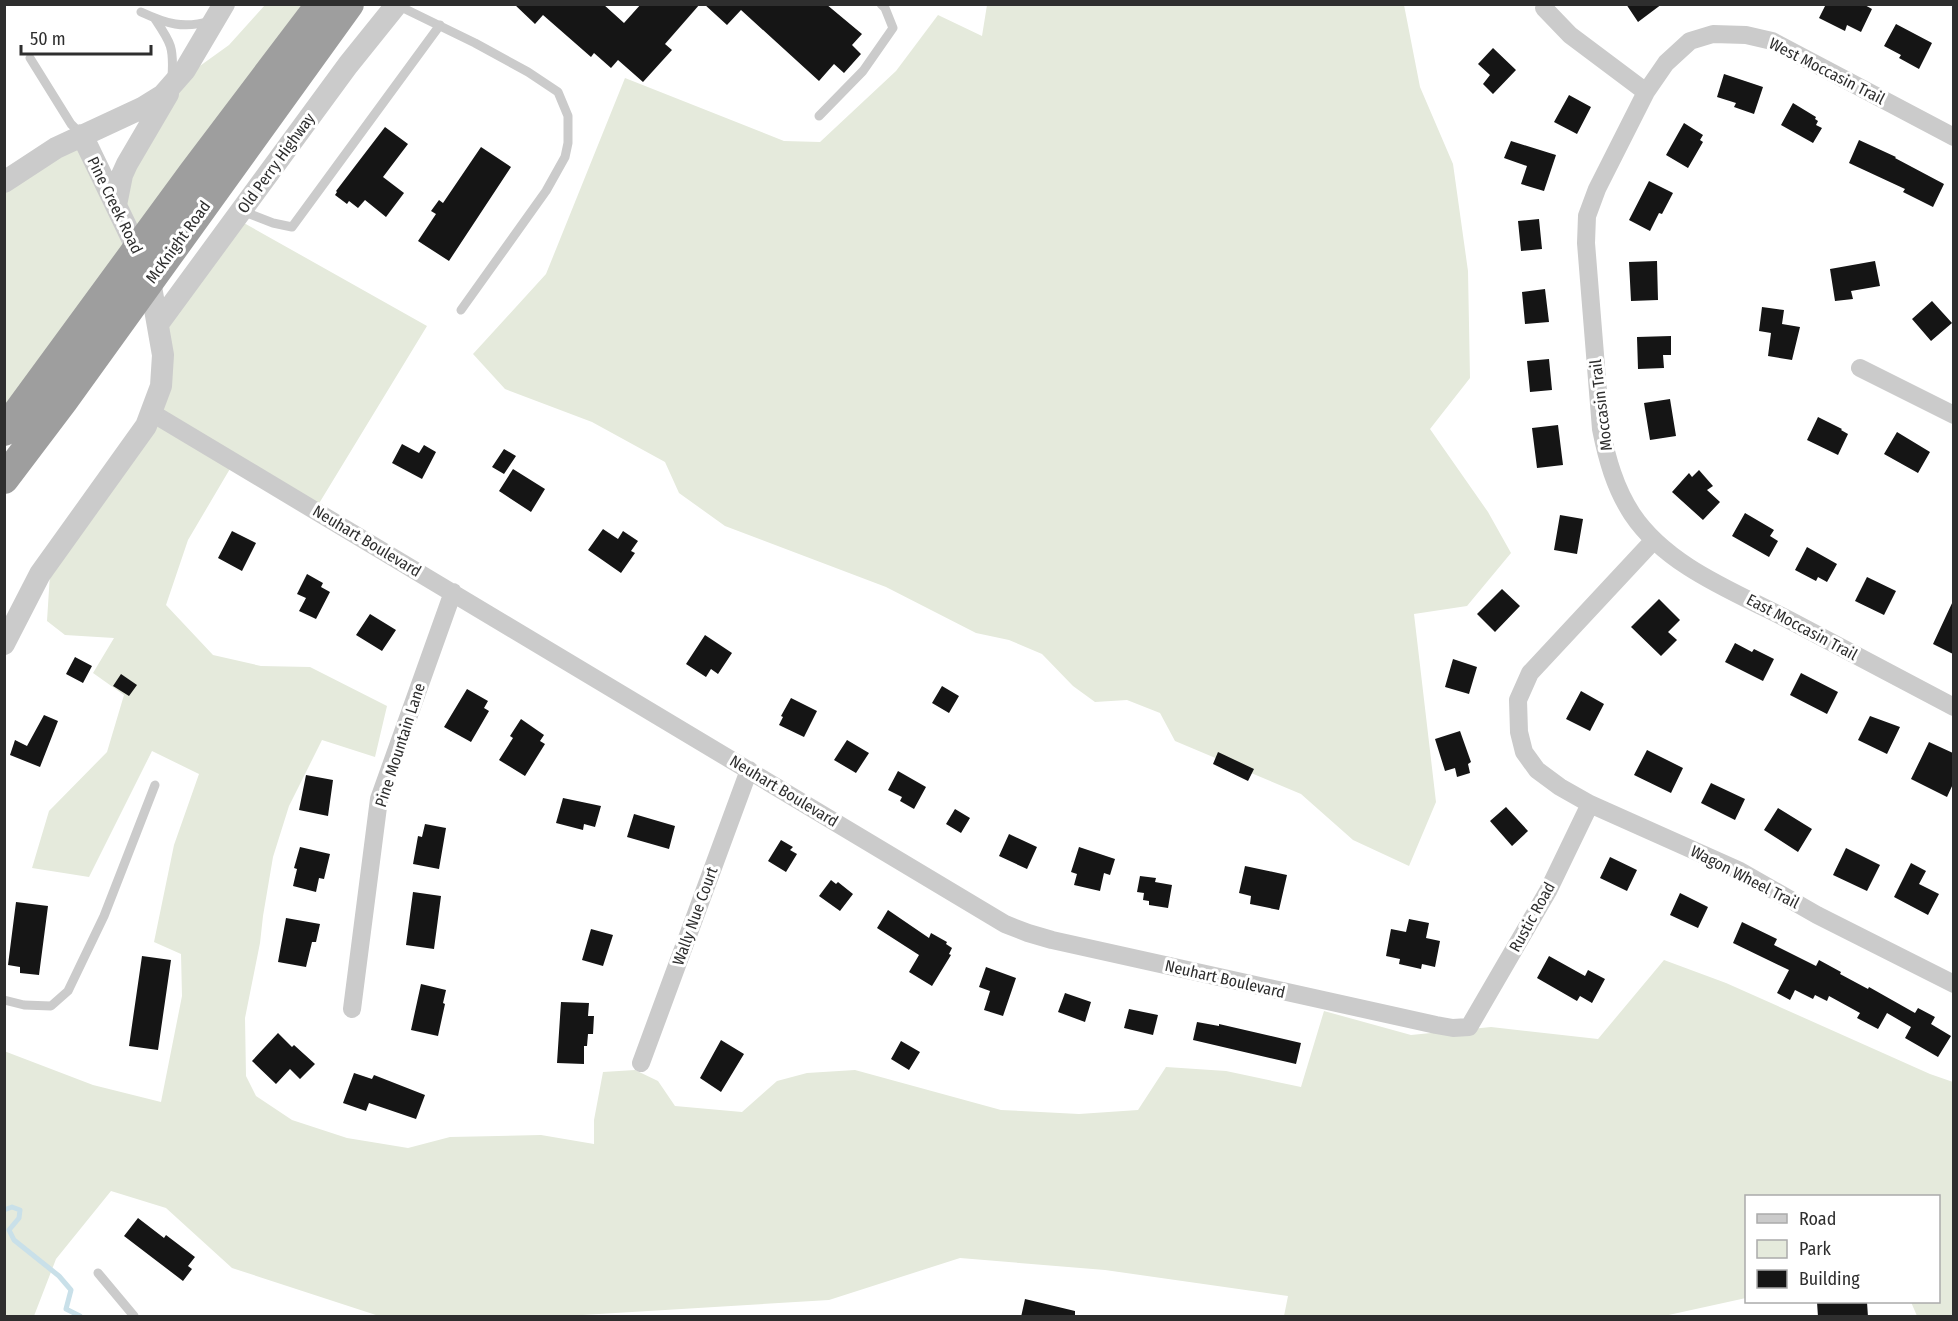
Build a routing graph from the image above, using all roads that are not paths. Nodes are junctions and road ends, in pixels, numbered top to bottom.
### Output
1 (321, 4) edge
2 (349, 4) edge
3 (881, 4) edge
4 (397, 5) edge
5 (1544, 8) dead end
6 (141, 12) dead end
7 (220, 12) edge
8 (155, 19) junction
9 (440, 25) junction
10 (30, 58) dead end
11 (172, 86) junction
12 (1646, 92) junction
13 (819, 116) dead end
14 (82, 135) junction
15 (1953, 137) edge
16 (4, 182) edge
17 (116, 205) junction
18 (240, 211) junction
19 (137, 249) junction
20 (150, 281) junction
21 (461, 310) dead end
22 (158, 324) junction
23 (1860, 368) dead end
24 (152, 413) junction
25 (1953, 415) edge
26 (4, 432) edge
27 (4, 478) edge
28 (1654, 540) junction
29 (453, 592) junction
30 (4, 644) edge
31 (1953, 707) edge
32 (749, 770) junction
33 (155, 784) dead end
34 (1590, 804) junction
35 (1953, 984) edge
36 (4, 1000) edge
37 (352, 1010) dead end
38 (1469, 1027) joint
39 (641, 1063) dead end
40 (98, 1273) dead end
41 (134, 1317) edge

1 - 19 highway, McKnight Road
2 - 20 highway, McKnight Road
3 - 13 lane
4 - 9 lane
4 - 18 street, Old Perry Highway
5 - 12 street
6 - 8 lane
7 - 8 lane
7 - 11 street, Pine Creek Road
8 - 11 lane
9 - 18 lane
9 - 21 lane
10 - 14 lane
11 - 14 street, Pine Creek Road
11 - 17 street
12 - 15 street, West Moccasin Trail
12 - 28 street, Moccasin Trail
14 - 16 street
14 - 17 street, Pine Creek Road
17 - 19 street, Pine Creek Road
18 - 22 street, Old Perry Highway
19 - 20 street, Pine Creek Road
19 - 26 highway, McKnight Road
20 - 22 street, Pine Creek Road
20 - 27 highway, McKnight Road
22 - 24 street, Pine Creek Road
23 - 25 street
24 - 29 street, Neuhart Boulevard
24 - 30 street, Pine Creek Road
28 - 31 street, East Moccasin Trail
28 - 34 street, Wagon Wheel Trail
29 - 32 street, Neuhart Boulevard
29 - 37 street, Pine Mountain Lane
32 - 38 street, Neuhart Boulevard
32 - 39 street, Wally Nue Court
33 - 36 lane
34 - 35 street, Wagon Wheel Trail
34 - 38 street, Rustic Road
40 - 41 lane

